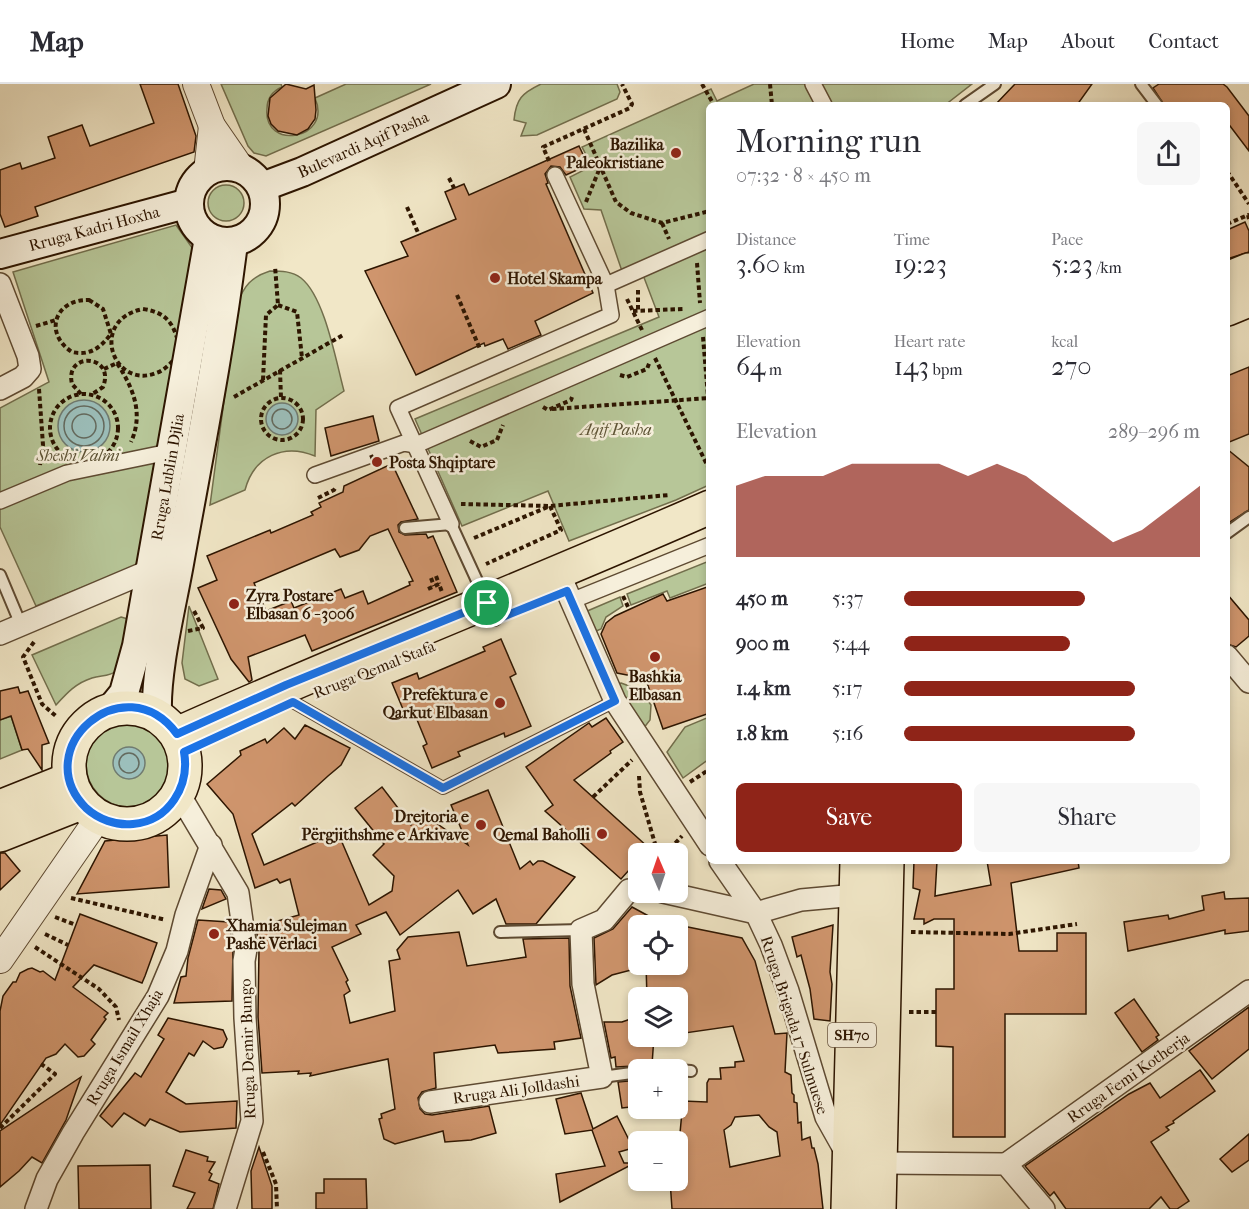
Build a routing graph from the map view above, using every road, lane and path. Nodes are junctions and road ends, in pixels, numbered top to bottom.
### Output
1 (196, 84) edge
2 (496, 84) edge
3 (622, 84) edge
4 (702, 84) edge
5 (770, 84) edge
6 (813, 84) edge
7 (995, 84) edge
8 (1141, 84) edge
9 (712, 102) edge
10 (772, 102) edge
11 (822, 102) edge
12 (969, 102) edge
13 (1155, 102) edge
14 (212, 126) junction
15 (584, 129) junction
16 (546, 155) dead end
17 (601, 164) junction
18 (241, 168) junction
19 (207, 172) junction
20 (555, 176) dead end
21 (1230, 176) edge
22 (449, 178) dead end
23 (262, 187) junction
24 (454, 188) dead end
25 (189, 203) junction
26 (1249, 204) edge
27 (407, 207) dead end
28 (584, 209) dead end
29 (706, 212) edge
30 (1249, 216) edge
31 (1230, 223) edge
32 (418, 235) dead end
33 (221, 241) junction
34 (706, 241) edge
35 (0, 254) edge
36 (274, 266) dead end
37 (1249, 270) edge
38 (1230, 278) edge
39 (612, 282) junction
40 (0, 284) edge
41 (457, 296) dead end
42 (1249, 300) edge
43 (278, 305) junction
44 (1230, 308) edge
45 (690, 309) dead end
46 (633, 310) junction
47 (706, 319) edge
48 (56, 320) junction
49 (27, 329) dead end
50 (111, 334) junction
51 (343, 335) dead end
52 (648, 344) junction
53 (480, 349) dead end
54 (85, 353) junction
55 (302, 358) junction
56 (86, 361) junction
57 (117, 363) junction
58 (104, 369) junction
59 (280, 370) junction
60 (263, 380) junction
61 (37, 386) dead end
62 (0, 389) edge
63 (84, 394) junction
64 (90, 395) junction
65 (282, 398) junction
66 (706, 398) edge
67 (674, 401) junction
68 (225, 402) dead end
69 (538, 410) dead end
70 (416, 445) junction
71 (164, 453) dead end
72 (122, 462) junction
73 (706, 463) edge
74 (315, 475) dead end
75 (21, 492) junction
76 (672, 495) dead end
77 (0, 501) edge
78 (442, 504) junction
79 (550, 506) junction
80 (706, 509) edge
81 (1249, 517) edge
82 (452, 524) junction
83 (405, 528) dead end
84 (706, 530) edge
85 (1230, 531) edge
86 (471, 540) dead end
87 (706, 545) edge
88 (482, 566) dead end
89 (151, 570) junction
90 (0, 575) edge
91 (436, 576) dead end
92 (430, 578) dead end
93 (436, 585) junction
94 (565, 588) junction
95 (428, 589) dead end
96 (444, 597) dead end
97 (491, 611) junction
98 (28, 632) junction
99 (0, 633) edge
100 (1230, 660) edge
101 (1249, 682) edge
102 (615, 701) junction
103 (293, 702) junction
104 (111, 709) junction
105 (57, 717) dead end
106 (173, 734) junction
107 (639, 753) dead end
108 (706, 771) edge
109 (639, 772) dead end
110 (681, 787) dead end
111 (179, 794) junction
112 (593, 797) dead end
113 (85, 802) junction
114 (0, 807) edge
115 (684, 834) dead end
116 (0, 835) edge
117 (706, 840) edge
118 (655, 843) edge
119 (675, 843) edge
120 (211, 845) junction
121 (722, 864) edge
122 (860, 864) edge
123 (876, 883) edge
124 (628, 891) edge
125 (68, 898) dead end
126 (688, 898) edge
127 (756, 913) junction
128 (69, 922) dead end
129 (184, 924) junction
130 (1077, 924) dead end
131 (76, 925) dead end
132 (36, 930) dead end
133 (581, 930) junction
134 (886, 931) junction
135 (500, 932) dead end
136 (0, 938) edge
137 (29, 943) dead end
138 (68, 945) dead end
139 (0, 960) edge
140 (1249, 991) edge
141 (904, 1012) dead end
142 (936, 1012) dead end
143 (133, 1036) junction
144 (41, 1064) dead end
145 (688, 1071) edge
146 (691, 1071) dead end
147 (628, 1073) edge
148 (602, 1077) junction
149 (430, 1102) dead end
150 (0, 1128) edge
151 (249, 1132) junction
152 (865, 1161) junction
153 (1006, 1164) junction
154 (36, 1209) edge
155 (225, 1209) edge
156 (277, 1209) edge
157 (849, 1209) edge
158 (879, 1209) edge
159 (1044, 1209) edge

1 - 14 street
2 - 23 main road, Bulevardi Aqif Pasha
3 - 15 path
4 - 9 path
5 - 10 path
6 - 11 street
7 - 12 lane
8 - 13 lane
14 - 18 street
14 - 19 street
15 - 16 path
15 - 17 path
17 - 28 path
17 - 29 path
18 - 19 main road
18 - 23 main road
19 - 25 main road
20 - 39 street
21 - 26 path
22 - 24 path
23 - 33 main road
25 - 33 main road
25 - 35 main road, Rruga Kadri Hoxha
27 - 32 path
30 - 31 path
33 - 89 main road, Rruga Lublin Djlia
33 - 106 main road, Rruga Lublin Djlia
34 - 39 street
36 - 43 path
37 - 38 main road
39 - 46 path
39 - 70 street
40 - 62 street
41 - 53 path
42 - 44 main road
43 - 55 path
43 - 60 path
45 - 46 path
46 - 52 path
47 - 52 street
48 - 49 path
48 - 50 path
48 - 54 path
50 - 54 path
50 - 57 path
50 - 57 path
51 - 55 path
52 - 67 path
52 - 70 street
54 - 56 path
55 - 59 path
56 - 58 path
56 - 63 path
57 - 58 path
57 - 72 path
58 - 64 path
59 - 60 path
59 - 65 path
60 - 68 path
61 - 75 path
63 - 64 path
63 - 64 path
65 - 65 path
66 - 67 path
67 - 69 path
67 - 73 path
70 - 74 street
70 - 78 street
71 - 72 street
72 - 75 street
75 - 77 street
76 - 79 path
78 - 79 path
78 - 82 street
79 - 86 path
79 - 88 path
80 - 94 main road, Rruga Qemal Stafa
81 - 85 lane
82 - 83 lane
82 - 97 lane
84 - 94 main road, Rruga Qemal Stafa
87 - 94 street
89 - 98 street
89 - 104 main road, Rruga Lublin Djlia
90 - 98 lane
91 - 93 path
92 - 93 path
93 - 95 path
93 - 96 path
94 - 97 main road, Rruga Qemal Stafa
94 - 102 street
97 - 103 main road, Rruga Qemal Stafa
97 - 106 main road, Rruga Qemal Stafa
98 - 99 street
98 - 105 path
100 - 101 street
102 - 103 lane
102 - 117 street
103 - 106 main road, Rruga Qemal Stafa
104 - 106 main road
104 - 113 main road
106 - 111 main road
107 - 112 path
108 - 110 path
109 - 118 path
111 - 113 main road
111 - 120 street, Rruga Demir Bungo
113 - 114 main road
113 - 116 main road
113 - 136 street
113 - 139 street
115 - 119 path
120 - 129 street, Rruga Ismail Xhaja
120 - 151 street, Rruga Demir Bungo
121 - 127 street, Rruga Brigada 17 Sulmuese
122 - 123 main road, SH70
123 - 127 street
123 - 134 main road
123 - 152 main road, SH70
124 - 133 street
125 - 129 path
126 - 127 street
127 - 152 street, Rruga Brigada 17 Sulmuese
128 - 131 path
129 - 143 street, Rruga Ismail Xhaja
130 - 134 path
132 - 138 path
133 - 135 lane
133 - 148 street, Rruga Ali Jolldashi
134 - 152 main road
137 - 143 path
140 - 153 street, Rruga Femi Kotherja
141 - 142 path
143 - 154 street, Rruga Ismail Xhaja
144 - 150 path
145 - 146 lane
147 - 148 lane, Rruga Ali Jolldashi
148 - 149 street, Rruga Ali Jolldashi
151 - 155 street, Rruga Demir Bungo
151 - 156 path
152 - 153 street
152 - 157 main road, SH70
152 - 158 main road
153 - 159 street

